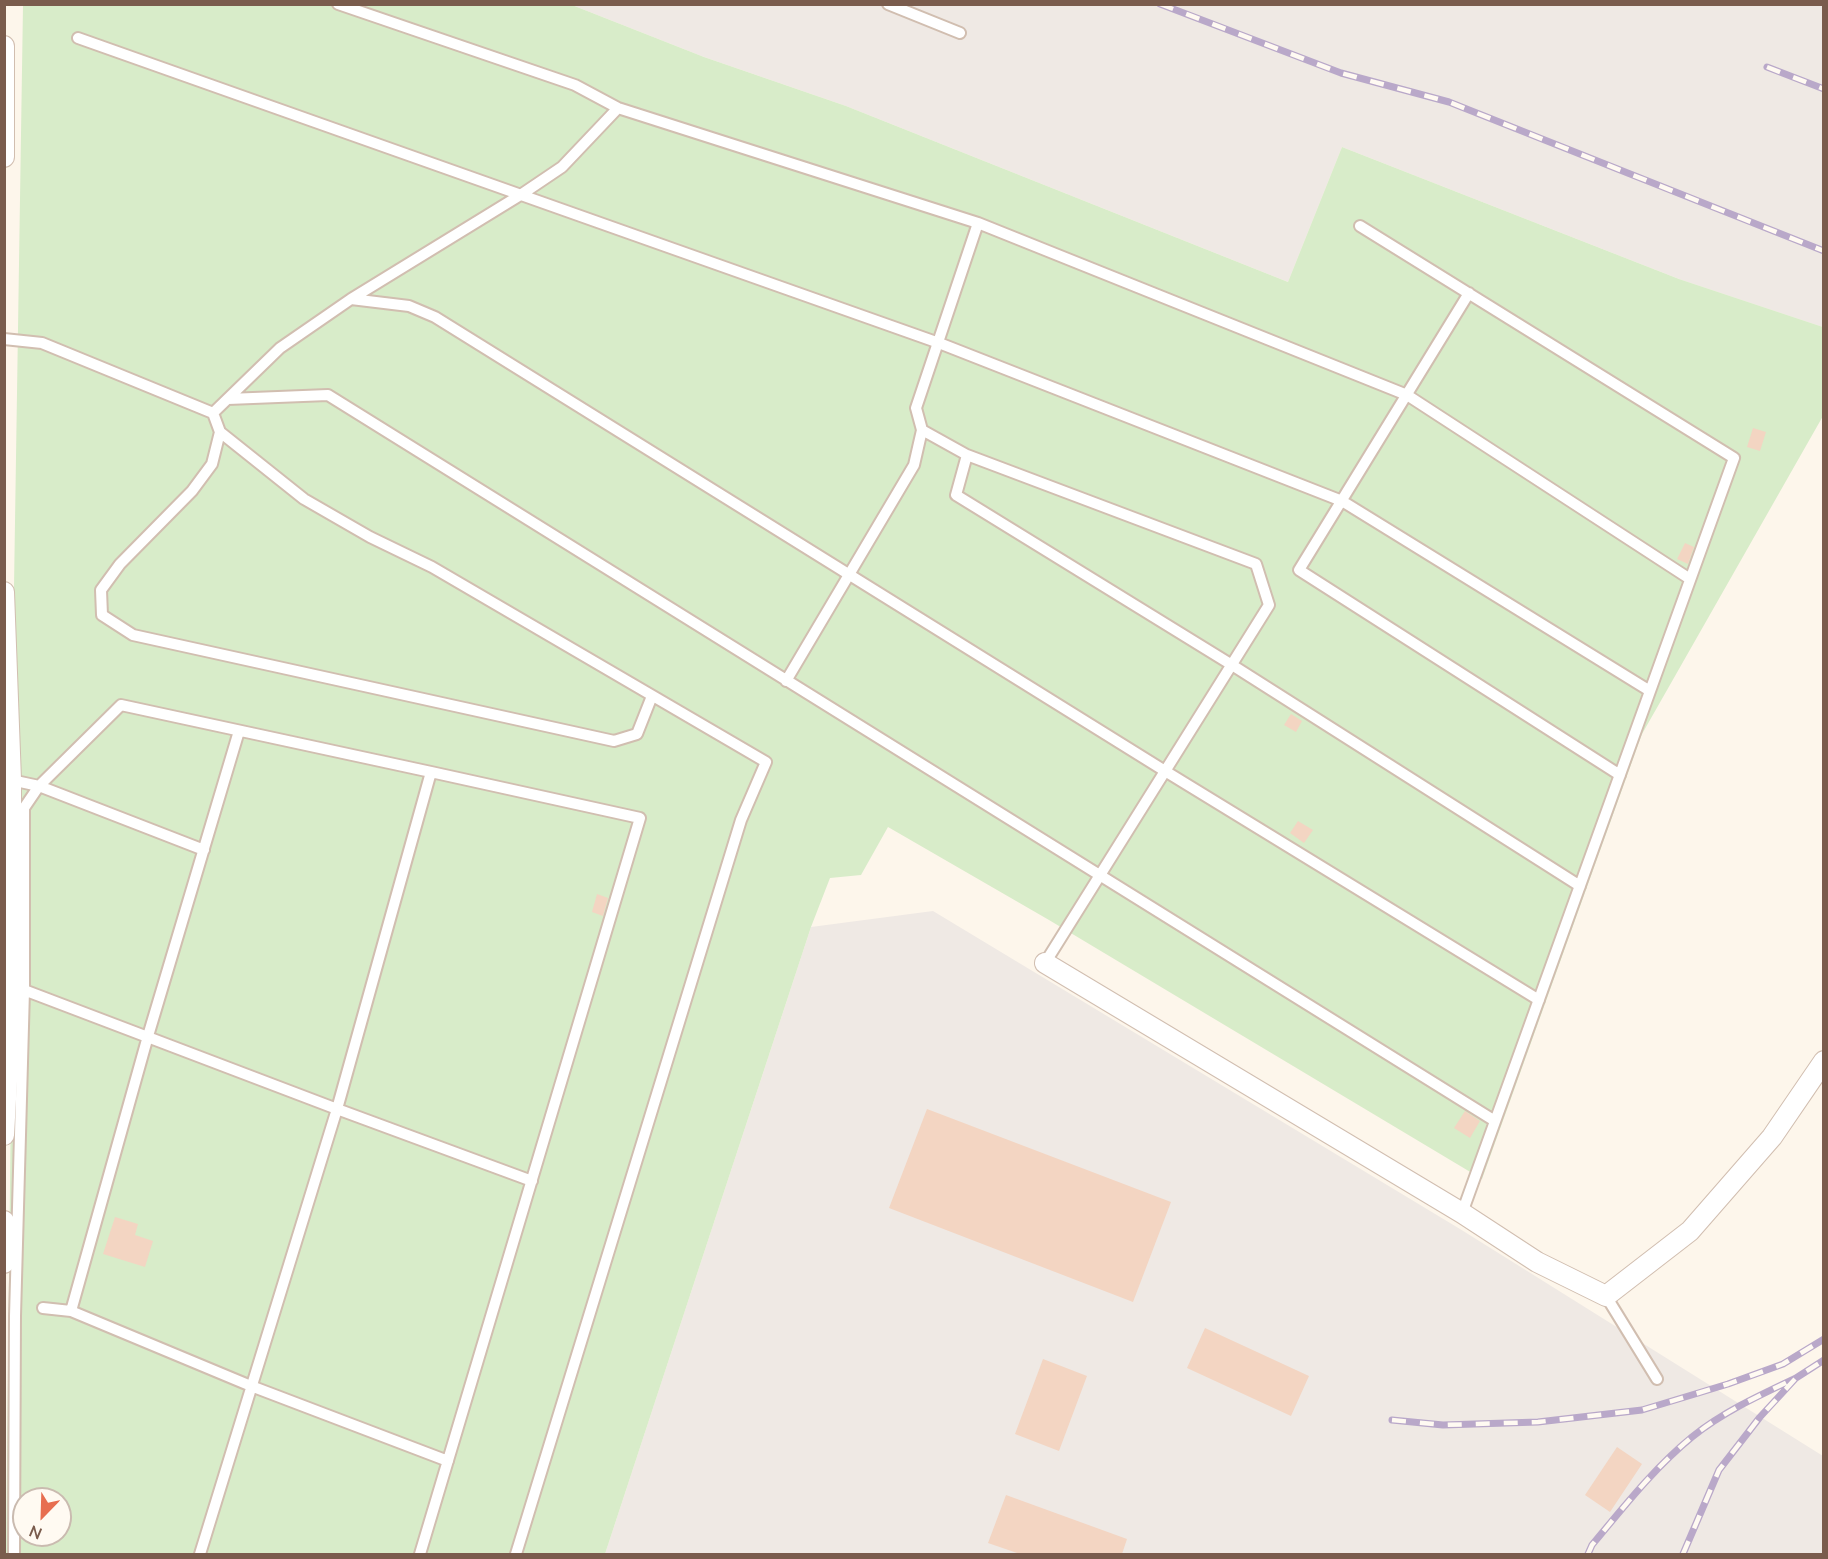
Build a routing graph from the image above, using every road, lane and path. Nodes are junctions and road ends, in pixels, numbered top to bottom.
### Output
1 (338, 4) edge
2 (888, 4) edge
3 (960, 33) dead end
4 (78, 38) dead end
5 (4, 46) edge
6 (618, 108) junction
7 (4, 157) edge
8 (522, 194) junction
9 (978, 224) junction
10 (1360, 226) dead end
11 (1469, 293) junction
12 (351, 299) junction
13 (4, 339) edge
14 (939, 343) junction
15 (1407, 395) junction
16 (228, 399) junction
17 (213, 413) junction
18 (922, 430) junction
19 (220, 432) junction
20 (966, 454) junction
21 (1342, 501) junction
22 (849, 574) junction
23 (1690, 579) junction
24 (4, 592) edge
25 (1232, 665) junction
26 (786, 681) junction
27 (1650, 691) junction
28 (651, 696) junction
29 (239, 731) junction
30 (1165, 771) junction
31 (431, 772) junction
32 (1620, 775) junction
33 (11, 780) junction
34 (39, 786) junction
35 (204, 850) junction
36 (1099, 876) junction
37 (1580, 886) junction
38 (1045, 963) joint
39 (24, 990) junction
40 (1539, 1000) junction
41 (148, 1036) junction
42 (1824, 1060) edge
43 (337, 1109) junction
44 (1495, 1121) junction
45 (4, 1135) edge
46 (532, 1181) junction
47 (1462, 1213) junction
48 (4, 1221) edge
49 (4, 1263) edge
50 (1606, 1296) junction
51 (43, 1308) dead end
52 (71, 1311) junction
53 (1658, 1379) dead end
54 (251, 1386) junction
55 (448, 1461) junction
56 (14, 1554) edge
57 (200, 1554) edge
58 (420, 1554) edge
59 (516, 1554) edge

1 - 6 lane
2 - 3 lane
4 - 8 lane
5 - 7 street
6 - 8 lane
6 - 9 lane
8 - 12 lane
8 - 14 lane
9 - 14 lane
9 - 15 lane
10 - 11 lane
11 - 15 lane
11 - 23 lane
12 - 16 lane
12 - 22 lane
13 - 17 lane
14 - 18 lane
14 - 21 lane
15 - 21 lane
15 - 23 lane
16 - 17 lane
16 - 26 lane
17 - 19 lane
18 - 20 lane
18 - 22 lane
19 - 28 lane
19 - 28 lane
20 - 25 lane
20 - 25 lane
21 - 27 lane
21 - 32 lane
22 - 26 lane
22 - 30 lane
23 - 27 lane
24 - 33 street
25 - 30 lane
25 - 37 lane
26 - 36 lane
27 - 32 lane
28 - 59 lane
29 - 31 lane
29 - 34 lane
29 - 35 lane
30 - 36 lane
30 - 40 lane
31 - 43 lane
31 - 46 lane
32 - 37 lane
33 - 34 lane
33 - 45 street
34 - 35 lane
34 - 39 lane
35 - 41 lane
36 - 38 lane
36 - 44 lane
37 - 40 lane
38 - 47 street
39 - 41 lane
39 - 56 lane
40 - 44 lane
41 - 43 lane
41 - 52 lane
42 - 50 street
43 - 46 lane
43 - 54 lane
44 - 47 lane
46 - 55 lane
47 - 50 street
48 - 49 street
50 - 53 lane
51 - 52 lane
52 - 54 lane
54 - 55 lane
54 - 57 lane
55 - 58 lane

